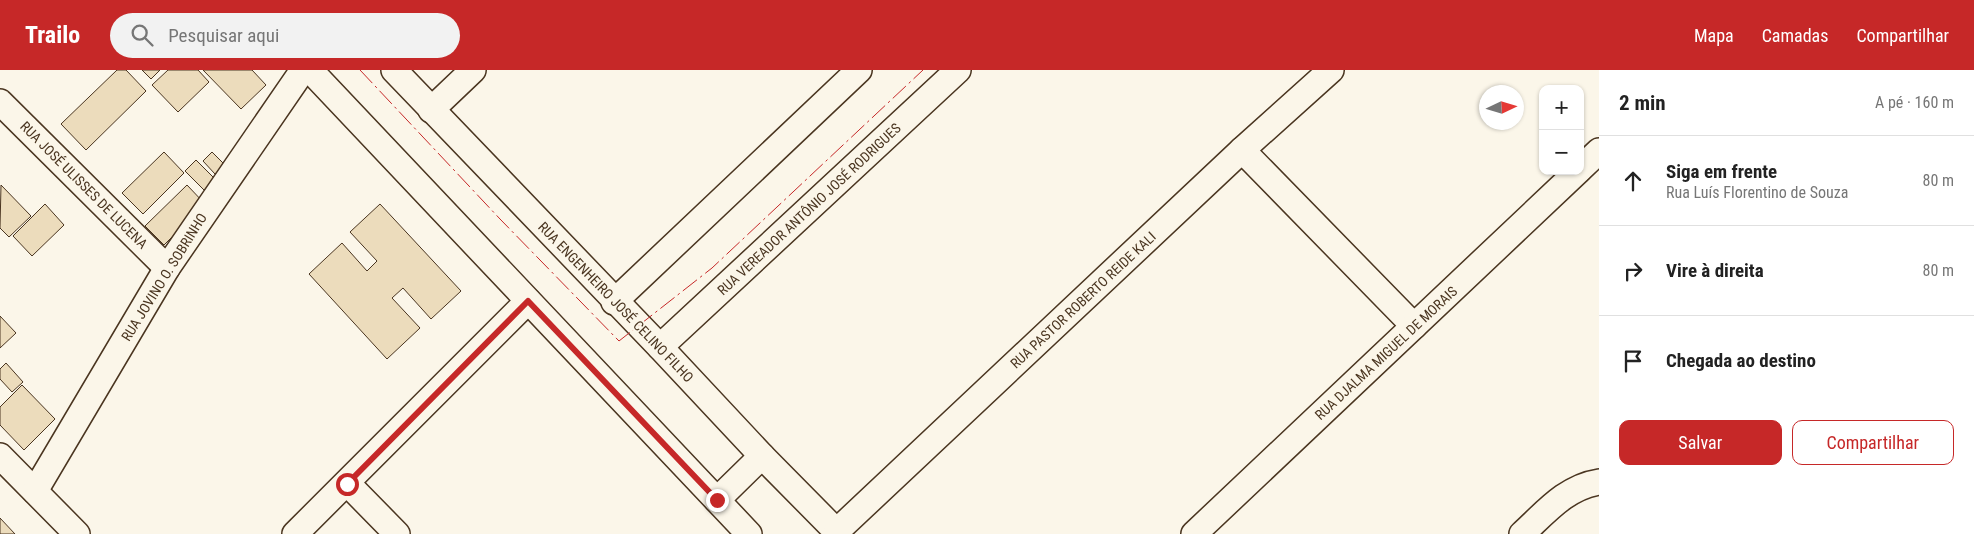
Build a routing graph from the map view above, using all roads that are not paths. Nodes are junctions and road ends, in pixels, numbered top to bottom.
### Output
1 (303, 70) edge
2 (310, 70) edge
3 (394, 70) edge
4 (473, 70) edge
5 (859, 70) edge
6 (958, 70) edge
7 (1331, 70) edge
8 (0, 102) edge
9 (431, 110) junction
10 (1242, 150) junction
11 (1599, 151) edge
12 (1584, 165) edge
13 (1574, 175) edge
14 (167, 268) junction
15 (528, 301) junction
16 (614, 302) junction
17 (1414, 326) junction
18 (660, 347) junction
19 (0, 456) edge
20 (762, 456) junction
21 (1599, 482) edge
22 (347, 484) junction
23 (36, 491) junction
24 (717, 500) junction
25 (838, 533) edge
26 (77, 534) edge
27 (295, 534) edge
28 (397, 534) edge
29 (750, 534) edge
30 (1194, 534) edge
31 (1522, 534) edge

1 - 14 street, RUA JOVINO O. SOBRINHO
2 - 15 street
3 - 9 street, RUA ENGENHEIRO JOSÉ CELINO FILHO
4 - 9 street
5 - 16 street
6 - 18 street, RUA VEREADOR ANTÔNIO JOSÉ RODRIGUES
7 - 10 street, RUA PASTOR ROBERTO REIDE KALI
8 - 14 street, RUA JOSÉ ULISSES DE LUCENA
9 - 16 street, RUA ENGENHEIRO JOSÉ CELINO FILHO
10 - 17 street
10 - 25 street, RUA PASTOR ROBERTO REIDE KALI
11 - 12 street, RUA DJALMA MIGUEL DE MORAIS
13 - 17 street, RUA DJALMA MIGUEL DE MORAIS
14 - 23 street, RUA JOVINO O. SOBRINHO
15 - 22 street
15 - 24 street
16 - 18 street, RUA ENGENHEIRO JOSÉ CELINO FILHO
17 - 30 street, RUA DJALMA MIGUEL DE MORAIS
18 - 20 street, RUA ENGENHEIRO JOSÉ CELINO FILHO
19 - 23 street
20 - 24 street
20 - 25 street, RUA ENGENHEIRO JOSÉ CELINO FILHO
21 - 31 street
22 - 27 street
22 - 28 street
23 - 26 street
24 - 29 street

